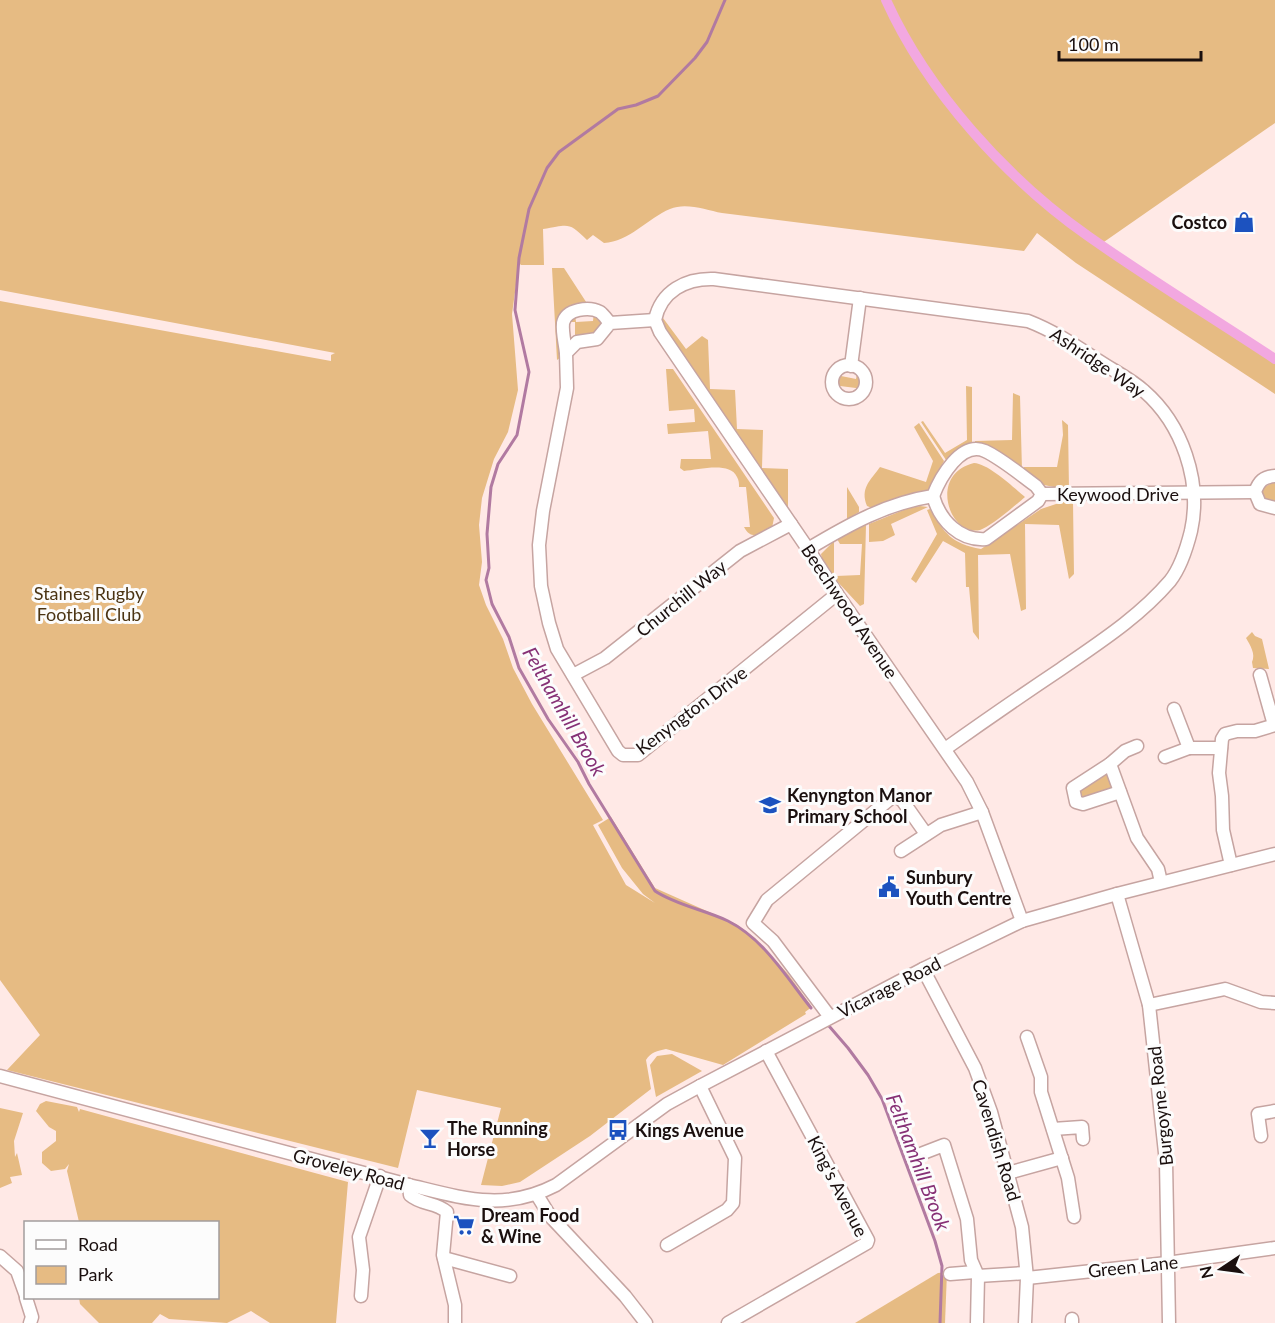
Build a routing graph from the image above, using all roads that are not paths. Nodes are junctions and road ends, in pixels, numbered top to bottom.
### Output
1 (860, 298) junction
2 (655, 318) junction
3 (610, 323) junction
4 (566, 353) junction
5 (851, 366) dead end
6 (1275, 476) edge
7 (1255, 492) junction
8 (1042, 494) junction
9 (1194, 494) junction
10 (933, 496) junction
11 (1275, 508) edge
12 (791, 524) junction
13 (808, 549) junction
14 (837, 594) junction
15 (573, 675) junction
16 (1260, 675) dead end
17 (1174, 709) dead end
18 (1274, 725) edge
19 (1137, 746) dead end
20 (1189, 748) junction
21 (1221, 748) junction
22 (945, 749) junction
23 (1165, 757) dead end
24 (1110, 764) junction
25 (1120, 792) junction
26 (982, 812) junction
27 (926, 834) junction
28 (901, 851) dead end
29 (1275, 854) edge
30 (1231, 865) junction
31 (1161, 882) junction
32 (1117, 894) junction
33 (1022, 921) junction
34 (922, 969) junction
35 (1275, 1003) edge
36 (1149, 1005) junction
37 (830, 1017) junction
38 (1027, 1037) dead end
39 (765, 1051) junction
40 (0, 1076) edge
41 (700, 1086) junction
42 (1275, 1111) edge
43 (1053, 1129) junction
44 (1261, 1136) dead end
45 (1083, 1139) dead end
46 (918, 1155) dead end
47 (1062, 1158) junction
48 (1008, 1173) junction
49 (380, 1176) junction
50 (409, 1185) junction
51 (537, 1195) junction
52 (1074, 1217) dead end
53 (667, 1245) dead end
54 (1275, 1248) edge
55 (0, 1256) edge
56 (444, 1258) junction
57 (1167, 1263) junction
58 (950, 1274) dead end
59 (976, 1274) junction
60 (1026, 1275) junction
61 (510, 1276) dead end
62 (24, 1291) edge
63 (361, 1296) dead end
64 (27, 1299) edge
65 (30, 1323) edge
66 (455, 1323) edge
67 (646, 1323) edge
68 (728, 1323) edge
69 (977, 1323) edge
70 (1025, 1323) edge
71 (1169, 1323) edge

1 - 2 street, Ashridge Way
1 - 5 street
1 - 9 street, Ashridge Way
2 - 3 street
2 - 12 street, Beechwood Avenue
3 - 4 street
3 - 4 street, Kenyngton Drive
4 - 15 street, Kenyngton Drive
6 - 7 street
7 - 9 street, Keywood Drive
7 - 11 street
8 - 9 street, Keywood Drive
8 - 10 street, Keywood Drive
8 - 10 street, Keywood Drive
9 - 22 street, Ashridge Way
10 - 13 street
12 - 13 street, Beechwood Avenue
12 - 15 street, Churchill Way
13 - 14 street, Beechwood Avenue
14 - 15 street, Kenyngton Drive
14 - 22 street, Beechwood Avenue
16 - 18 street
17 - 20 street
18 - 21 street
19 - 24 street
20 - 21 street
20 - 23 street
21 - 30 street
22 - 26 street, Beechwood Avenue
24 - 25 street
24 - 25 street
25 - 31 street
26 - 27 street
26 - 33 street, Beechwood Avenue
27 - 28 street
27 - 37 street
29 - 30 street, Vicarage Road
30 - 31 street, Vicarage Road
31 - 32 street, Vicarage Road
32 - 33 street, Vicarage Road
32 - 36 street, Burgoyne Road
33 - 34 street, Vicarage Road
34 - 37 street, Vicarage Road
34 - 48 street, Cavendish Road
35 - 36 street
36 - 57 street, Burgoyne Road
37 - 39 street, Vicarage Road
38 - 43 street
39 - 41 street, Vicarage Road
39 - 68 street, King's Avenue
40 - 49 street, Groveley Road
41 - 51 street, Vicarage Road
41 - 53 street
42 - 44 street
43 - 45 street
43 - 47 street
46 - 59 street
47 - 48 street
47 - 52 street
48 - 60 street, Cavendish Road
49 - 50 street, Groveley Road
49 - 63 street
50 - 51 street, Groveley Road
50 - 56 street
51 - 67 street
54 - 57 street, Green Lane
55 - 62 street
56 - 61 street
56 - 66 street
57 - 60 street, Green Lane
57 - 71 street, Burgoyne Road
58 - 59 street, Green Lane
59 - 60 street, Green Lane
59 - 69 street
60 - 70 street, Cavendish Road
64 - 65 street

